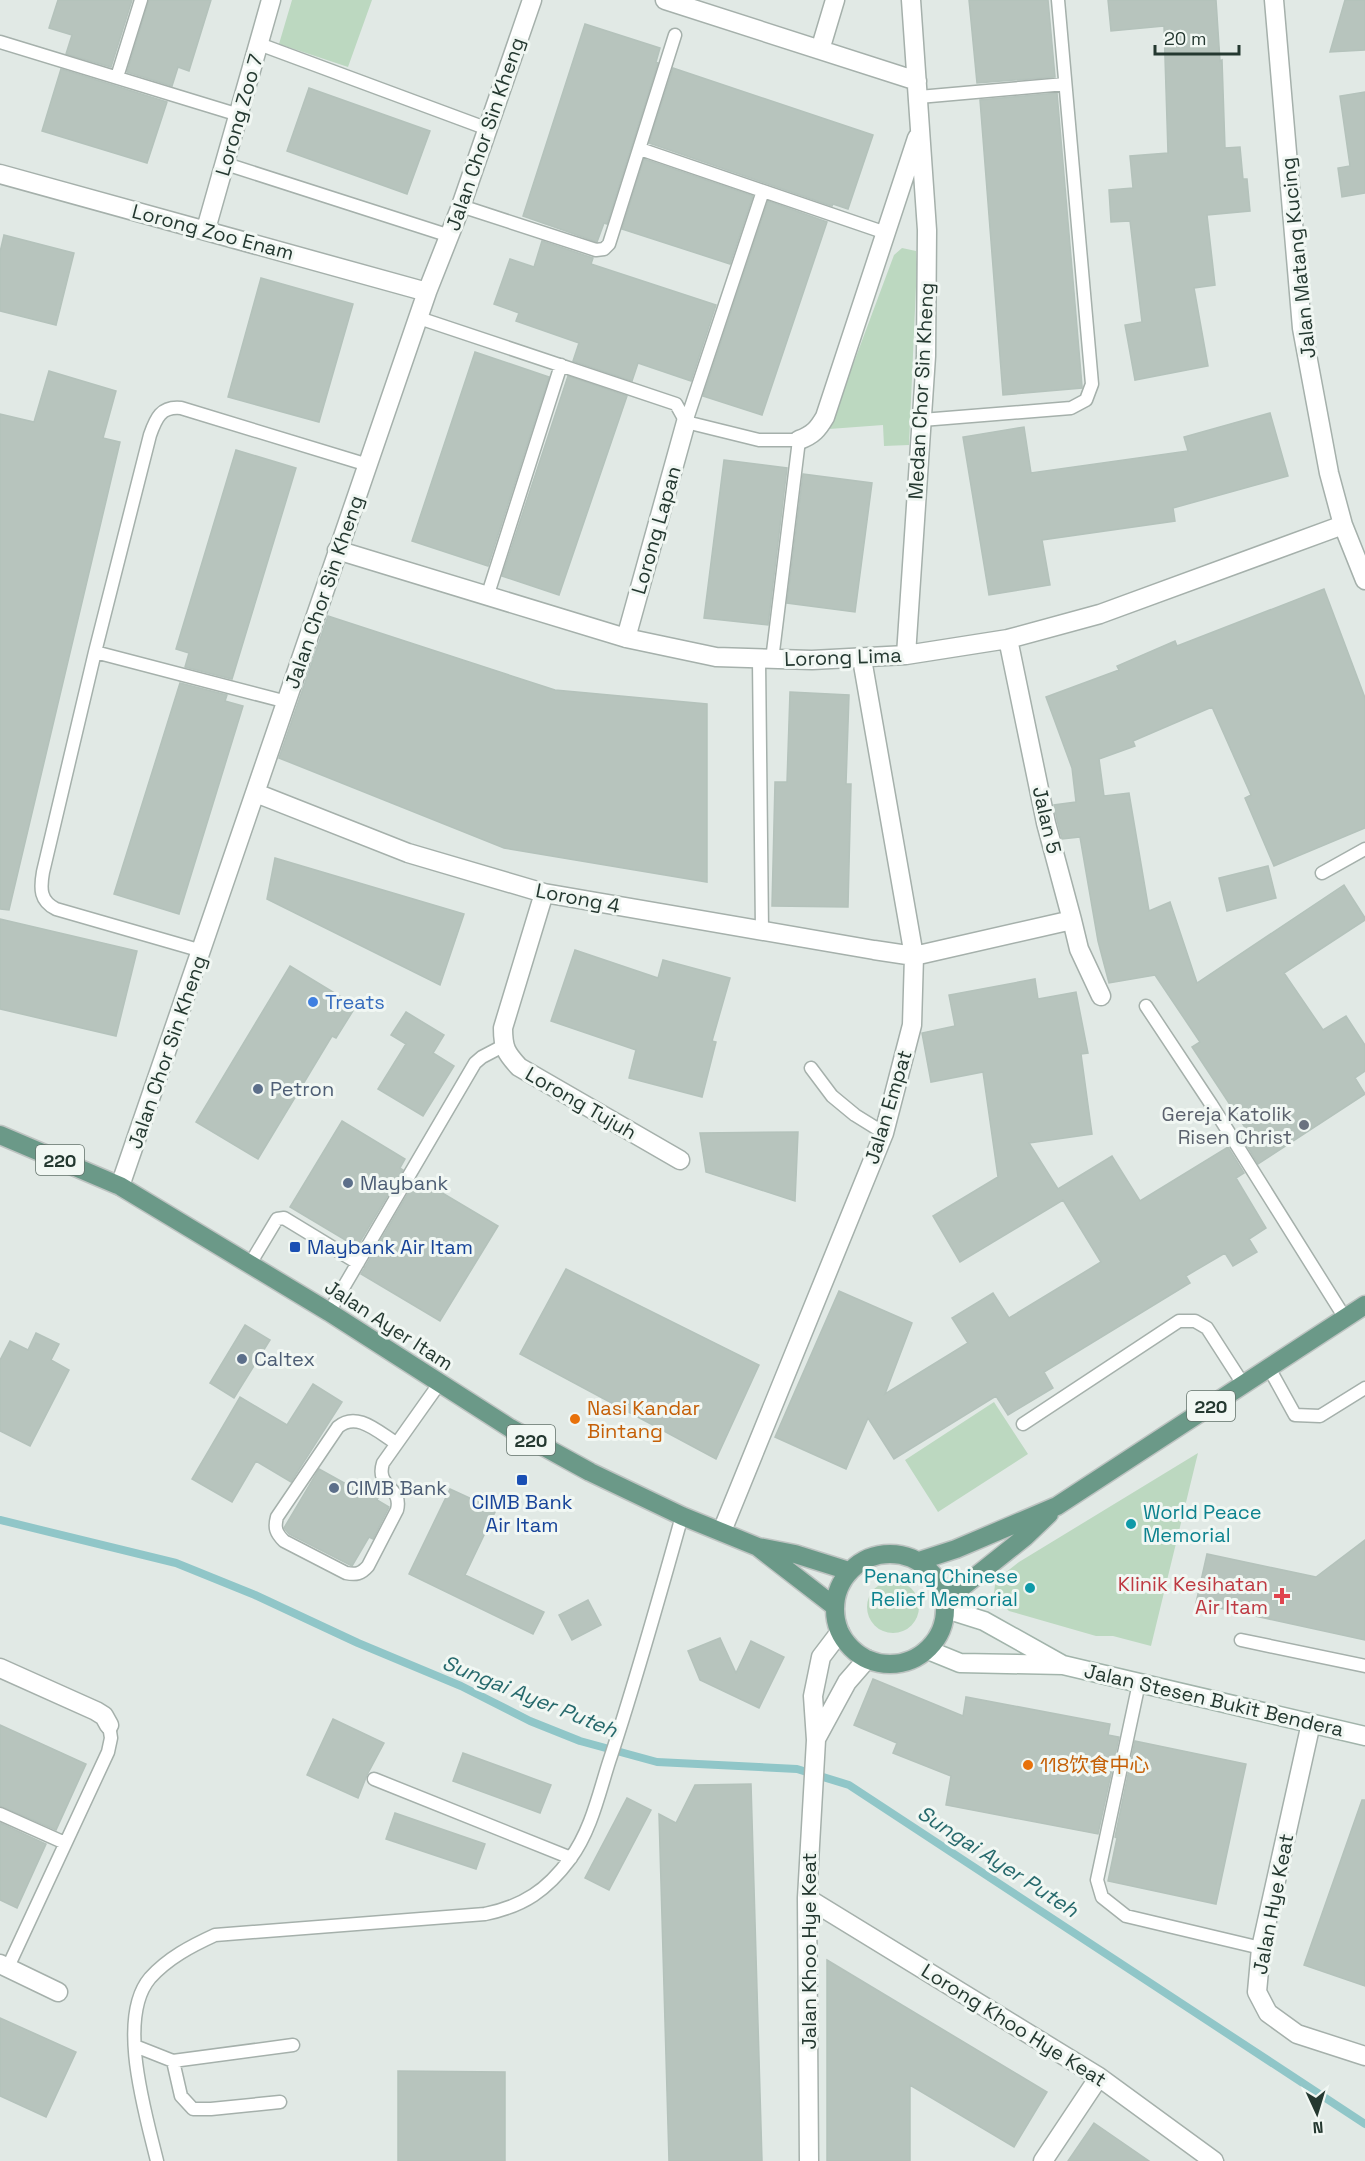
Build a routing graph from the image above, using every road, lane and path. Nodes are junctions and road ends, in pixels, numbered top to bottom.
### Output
1 (141, 0) edge
2 (271, 0) edge
3 (532, 0) edge
4 (665, 0) edge
5 (835, 0) edge
6 (911, 0) edge
7 (1058, 0) edge
8 (1274, 0) edge
9 (685, 3) edge
10 (675, 35) dead end
11 (0, 42) edge
12 (259, 44) junction
13 (820, 50) junction
14 (117, 78) junction
15 (1065, 84) junction
16 (918, 89) junction
17 (239, 115) junction
18 (921, 128) junction
19 (488, 129) junction
20 (640, 149) junction
21 (226, 164) junction
22 (0, 174) edge
23 (763, 191) junction
24 (461, 206) junction
25 (206, 230) junction
26 (886, 233) junction
27 (450, 236) junction
28 (426, 292) junction
29 (419, 318) junction
30 (561, 365) junction
31 (922, 420) junction
32 (686, 422) junction
33 (799, 440) junction
34 (368, 465) junction
35 (1343, 525) junction
36 (337, 550) junction
37 (1365, 580) edge
38 (487, 597) junction
39 (626, 638) junction
40 (1008, 639) junction
41 (95, 652) junction
42 (906, 655) junction
43 (862, 659) junction
44 (766, 660) junction
45 (287, 702) junction
46 (256, 793) junction
47 (1365, 849) edge
48 (1322, 873) dead end
49 (544, 893) junction
50 (1072, 920) junction
51 (762, 931) junction
52 (202, 951) junction
53 (914, 956) junction
54 (1101, 996) dead end
55 (1146, 1006) dead end
56 (503, 1046) junction
57 (811, 1068) dead end
58 (884, 1133) junction
59 (0, 1135) edge
60 (680, 1160) dead end
61 (120, 1186) junction
62 (358, 1263) junction
63 (250, 1264) junction
64 (1365, 1305) edge
65 (329, 1312) junction
66 (1345, 1318) junction
67 (1269, 1368) junction
68 (439, 1384) junction
69 (1243, 1384) junction
70 (1365, 1388) edge
71 (1023, 1424) dead end
72 (396, 1443) junction
73 (1057, 1506) junction
74 (682, 1516) junction
75 (722, 1531) junction
76 (758, 1547) junction
77 (919, 1561) junction
78 (849, 1571) junction
79 (946, 1604) junction
80 (834, 1606) junction
81 (840, 1632) junction
82 (1241, 1640) dead end
83 (928, 1650) junction
84 (867, 1659) junction
85 (1063, 1665) junction
86 (1365, 1666) edge
87 (0, 1668) edge
88 (1139, 1683) junction
89 (1311, 1723) junction
90 (109, 1725) joint
91 (1365, 1736) edge
92 (816, 1740) junction
93 (374, 1779) dead end
94 (0, 1814) edge
95 (65, 1843) junction
96 (571, 1858) junction
97 (807, 1898) junction
98 (1261, 1948) junction
99 (4, 1966) edge
100 (58, 1992) dead end
101 (292, 2045) dead end
102 (135, 2046) junction
103 (1365, 2056) edge
104 (173, 2061) junction
105 (1099, 2077) junction
106 (280, 2102) dead end
107 (1194, 2155) edge
108 (158, 2161) edge
109 (809, 2161) edge
110 (1043, 2161) edge
111 (1214, 2161) edge

1 - 14 lane
2 - 12 street, Lorong Zoo 7
3 - 19 street, Jalan Chor Sin Kheng
4 - 9 street
5 - 13 street
6 - 16 street, Medan Chor Sin Kheng
7 - 15 lane
8 - 35 street, Jalan Matang Kucing
9 - 13 street
10 - 20 lane
11 - 14 lane
12 - 17 street, Lorong Zoo 7
12 - 19 lane
13 - 16 street
14 - 17 lane
15 - 16 lane
15 - 31 lane
16 - 18 street, Medan Chor Sin Kheng
17 - 21 street, Lorong Zoo 7
18 - 26 street, Medan Chor Sin Kheng
18 - 31 street, Medan Chor Sin Kheng
19 - 24 street, Jalan Chor Sin Kheng
20 - 23 lane
20 - 24 lane
21 - 25 street, Lorong Zoo 7
21 - 27 lane
22 - 25 street, Lorong Zoo Enam
23 - 26 lane
23 - 32 lane
24 - 27 street, Jalan Chor Sin Kheng
25 - 28 street, Lorong Zoo Enam
26 - 33 street, Medan Chor Sin Kheng
27 - 28 street, Jalan Chor Sin Kheng
28 - 29 street, Jalan Chor Sin Kheng
29 - 30 lane
29 - 34 street, Jalan Chor Sin Kheng
30 - 32 lane
30 - 38 lane
31 - 42 street, Medan Chor Sin Kheng
32 - 33 lane
32 - 39 street, Lorong Lapan
33 - 44 lane
34 - 36 street, Jalan Chor Sin Kheng
34 - 41 lane
35 - 37 street, Jalan Matang Kucing
35 - 40 street, Lorong Lima
36 - 38 street, Lorong Lima
36 - 45 street, Jalan Chor Sin Kheng
38 - 39 street, Lorong Lima
39 - 44 street, Lorong Lima
40 - 42 street, Lorong Lima
40 - 50 street, Jalan 5
41 - 45 lane
41 - 52 lane
42 - 43 street, Lorong Lima
43 - 44 street, Lorong Lima
43 - 53 street, Jalan Empat
44 - 51 lane
45 - 46 street, Jalan Chor Sin Kheng
46 - 49 street, Lorong 4
46 - 52 street, Jalan Chor Sin Kheng
47 - 48 lane
49 - 51 street, Lorong 4
49 - 56 street
50 - 53 street
50 - 54 street, Jalan 5
51 - 53 street, Lorong 4
52 - 61 street, Jalan Chor Sin Kheng
53 - 58 street, Jalan Empat
55 - 66 lane
56 - 60 street, Lorong Tujuh
56 - 62 lane
57 - 58 lane
58 - 75 street, Jalan Empat
59 - 61 main road, Jalan Ayer Itam / 220
61 - 63 main road, Jalan Ayer Itam / 220
62 - 63 lane
62 - 65 lane
63 - 65 main road, Jalan Ayer Itam / 220
64 - 66 main road, 220
65 - 68 main road, Jalan Ayer Itam / 220
66 - 67 main road, 220
67 - 69 main road, 220
67 - 70 lane
68 - 72 lane
68 - 74 main road, Jalan Ayer Itam / 220
69 - 71 lane
69 - 73 main road, 220
72 - 72 lane
73 - 77 main road, 220
73 - 79 main road, 220
74 - 75 main road, Jalan Ayer Itam / 220
74 - 96 lane
75 - 76 main road, Jalan Ayer Itam / 220
76 - 78 main road, Jalan Ayer Itam / 220
76 - 80 main road, Jalan Ayer Itam / 220
77 - 78 main road
77 - 79 main road
78 - 80 main road
79 - 83 main road
79 - 85 street, Jalan Stesen Bukit Bendera
80 - 81 main road
81 - 84 main road
81 - 92 street, Jalan Khoo Hye Keat
82 - 86 lane
83 - 84 main road
83 - 85 street, Jalan Stesen Bukit Bendera
84 - 92 street, Jalan Khoo Hye Keat
85 - 88 street, Jalan Stesen Bukit Bendera
87 - 90 street
88 - 89 street, Jalan Stesen Bukit Bendera
88 - 98 lane
89 - 91 street, Jalan Stesen Bukit Bendera
89 - 98 street, Jalan Hye Keat
90 - 95 lane
92 - 97 street, Jalan Khoo Hye Keat
93 - 96 lane
94 - 95 lane
95 - 99 lane
96 - 102 lane
97 - 105 street, Lorong Khoo Hye Keat
97 - 109 street, Jalan Khoo Hye Keat
98 - 103 street, Jalan Hye Keat
99 - 100 street
101 - 104 lane
102 - 104 lane
102 - 108 lane
104 - 106 lane
105 - 107 street, Lorong Khoo Hye Keat
105 - 110 street
107 - 111 street, Lorong Khoo Hye Keat

